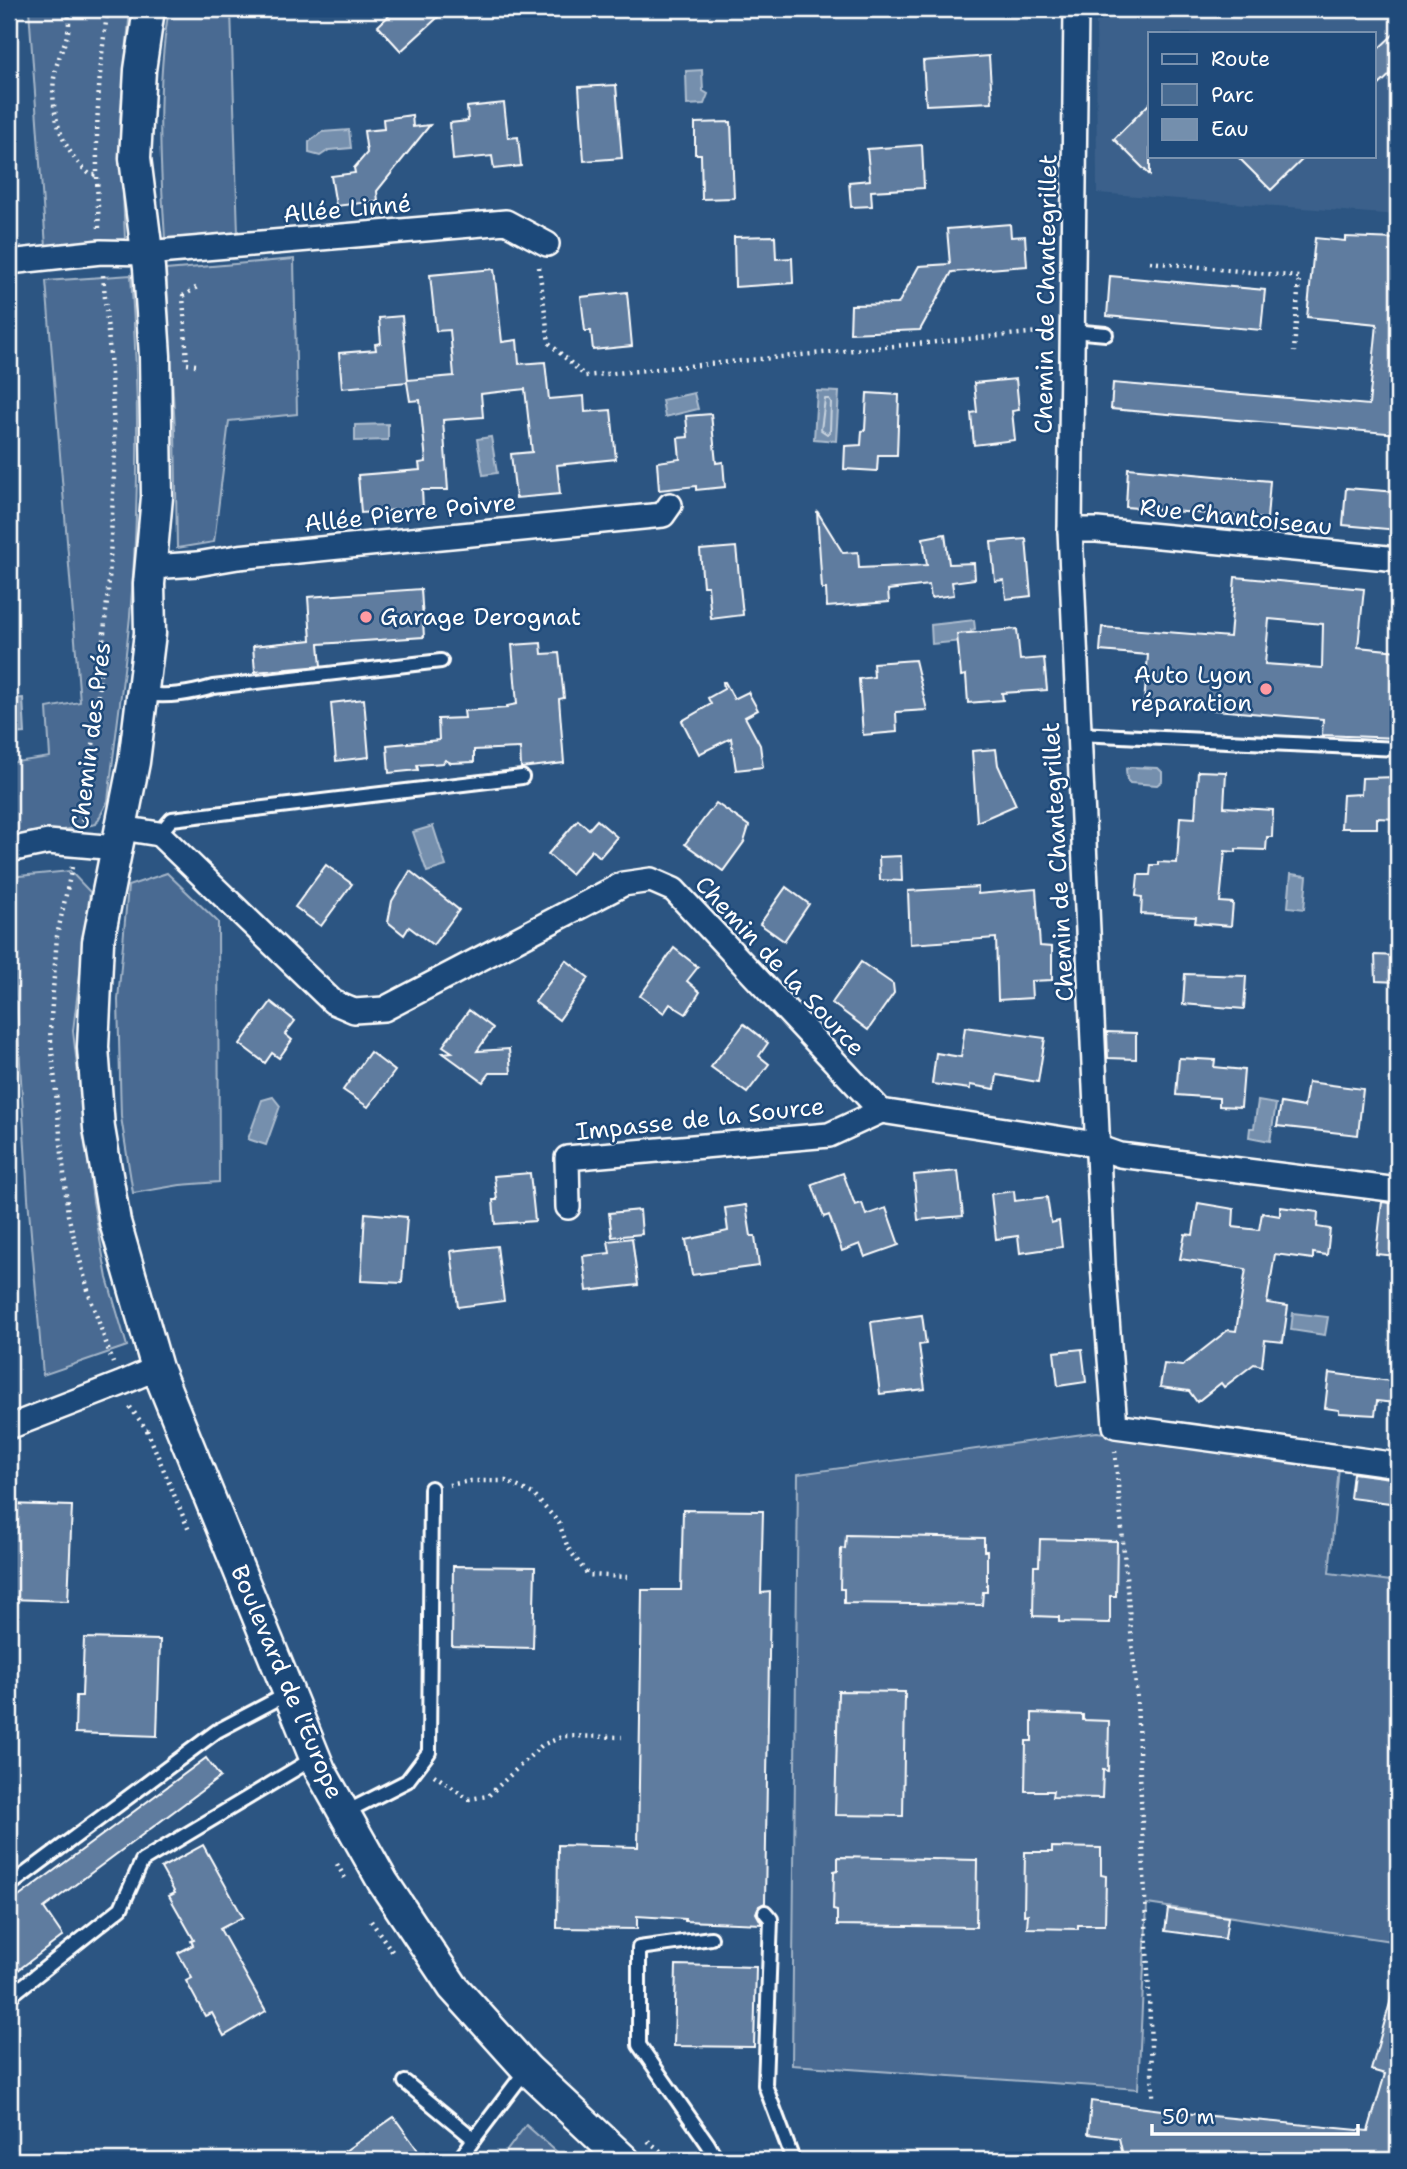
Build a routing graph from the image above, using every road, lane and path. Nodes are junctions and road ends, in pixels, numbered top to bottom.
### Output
1 (67, 9) edge
2 (108, 9) edge
3 (149, 9) edge
4 (1076, 9) edge
5 (96, 174) junction
6 (547, 244) joint
7 (100, 253) junction
8 (146, 253) junction
9 (9, 262) edge
10 (1150, 262) dead end
11 (199, 286) dead end
12 (1072, 331) junction
13 (1106, 334) dead end
14 (1294, 352) dead end
15 (196, 365) dead end
16 (670, 505) dead end
17 (1070, 530) junction
18 (1398, 559) edge
19 (151, 567) junction
20 (441, 661) dead end
21 (144, 694) junction
22 (1078, 734) junction
23 (1398, 749) edge
24 (522, 776) dead end
25 (159, 834) junction
26 (120, 838) junction
27 (76, 844) junction
28 (9, 850) edge
29 (881, 1111) junction
30 (1099, 1148) junction
31 (1398, 1190) edge
32 (568, 1208) dead end
33 (157, 1368) junction
34 (120, 1384) junction
35 (9, 1427) edge
36 (155, 1428) dead end
37 (1114, 1448) dead end
38 (1398, 1465) edge
39 (431, 1488) joint
40 (626, 1577) dead end
41 (289, 1693) junction
42 (622, 1737) dead end
43 (316, 1758) junction
44 (419, 1765) junction
45 (344, 1813) junction
46 (9, 1886) edge
47 (765, 1912) dead end
48 (711, 1938) dead end
49 (9, 1997) edge
50 (527, 2069) junction
51 (405, 2082) dead end
52 (1153, 2096) dead end
53 (639, 2134) dead end
54 (474, 2139) junction
55 (459, 2160) edge
56 (624, 2160) edge
57 (671, 2160) edge
58 (714, 2160) edge
59 (793, 2160) edge

1 - 5 path
2 - 5 path, Chemin des Prés
3 - 8 street, Chemin des Prés
4 - 12 street, Chemin de Chantegrillet
5 - 7 path, Chemin des Prés
6 - 8 street, Allée Linné
6 - 12 path
7 - 8 street, Allée Linné
7 - 9 street, Allée Linné
7 - 27 path, Chemin des Prés
8 - 19 street, Chemin des Prés
10 - 14 path
11 - 15 path
12 - 13 lane
12 - 17 street, Chemin de Chantegrillet
16 - 19 street, Allée Pierre Poivre
17 - 18 street, Rue Chantoiseau
17 - 22 street, Chemin de Chantegrillet
19 - 21 street, Chemin des Prés
20 - 21 lane
21 - 26 street, Chemin des Prés
22 - 23 lane
22 - 30 street, Chemin de Chantegrillet
24 - 25 lane
25 - 26 street
25 - 29 street, Chemin de la Source
26 - 27 street
26 - 33 street, Chemin des Prés
27 - 28 street
27 - 34 path, Chemin des Prés
29 - 30 street
29 - 32 street, Impasse de la Source
30 - 31 street
30 - 38 street, Chemin de Chantegrillet
33 - 34 street
33 - 41 street, Boulevard de l'Europe
34 - 35 street
34 - 36 path, Chemin des Prés
37 - 52 path
39 - 40 path
39 - 44 lane
41 - 43 street, Boulevard de l'Europe
41 - 46 lane
42 - 44 path
43 - 45 street, Boulevard de l'Europe
43 - 49 lane
44 - 45 lane
45 - 50 street, Boulevard de l'Europe
47 - 59 lane
48 - 58 lane
50 - 54 lane
50 - 56 street, Boulevard de l'Europe
51 - 54 lane
53 - 57 path
54 - 55 lane

